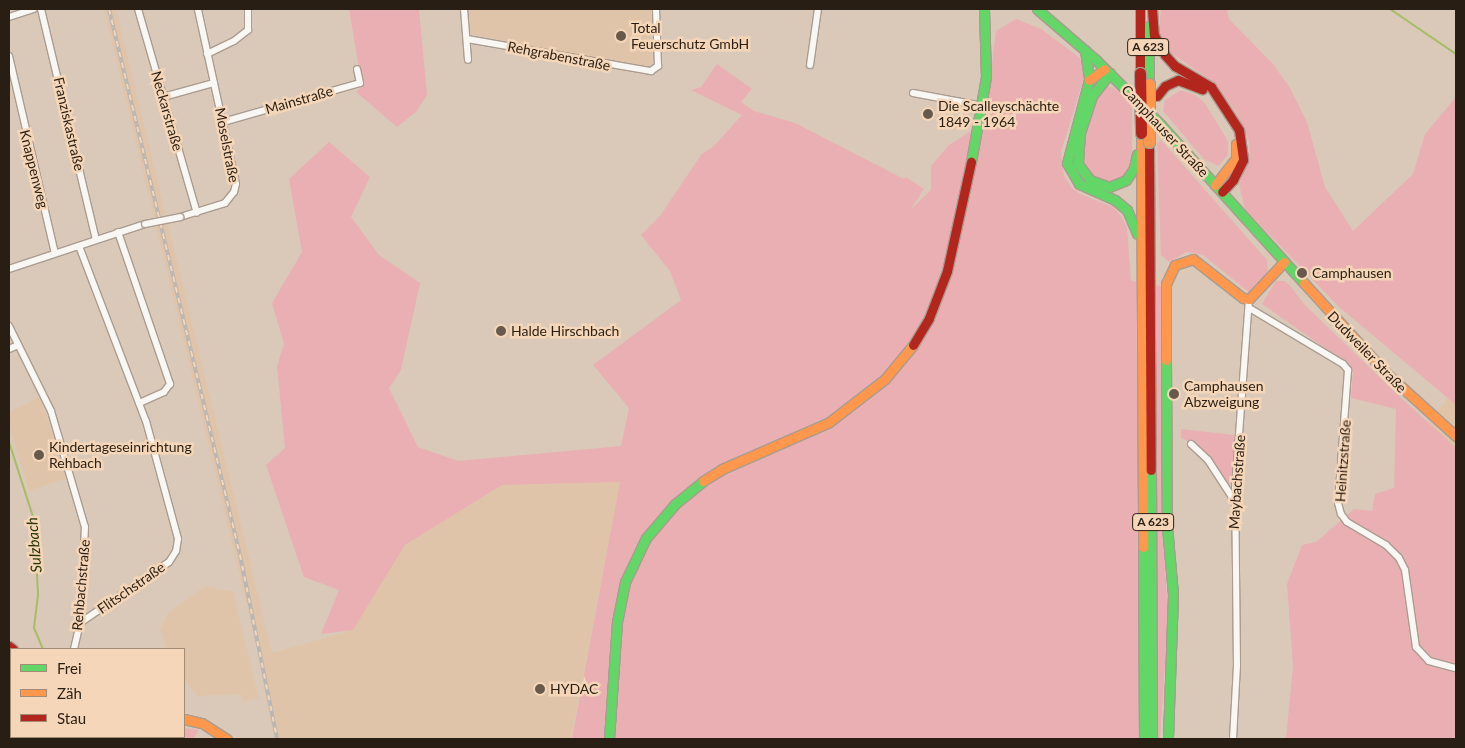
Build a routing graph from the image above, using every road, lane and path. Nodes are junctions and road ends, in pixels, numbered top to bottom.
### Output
1 (34, 9) edge
2 (41, 9) edge
3 (138, 9) edge
4 (198, 9) edge
5 (248, 9) edge
6 (464, 9) edge
7 (656, 9) edge
8 (818, 9) edge
9 (984, 9) edge
10 (1038, 9) edge
11 (1140, 9) edge
12 (1150, 9) edge
13 (9, 17) edge
14 (467, 39) junction
15 (1085, 50) junction
16 (208, 54) junction
17 (9, 56) edge
18 (468, 60) dead end
19 (810, 65) dead end
20 (357, 68) dead end
21 (1107, 71) junction
22 (1089, 80) junction
23 (214, 83) junction
24 (913, 93) dead end
25 (163, 97) junction
26 (983, 106) junction
27 (223, 122) junction
28 (1141, 133) junction
29 (1150, 147) junction
30 (1218, 188) junction
31 (197, 213) junction
32 (118, 232) junction
33 (96, 239) junction
34 (79, 246) junction
35 (55, 253) junction
36 (1284, 262) junction
37 (1142, 268) junction
38 (9, 269) edge
39 (1250, 304) junction
40 (9, 326) edge
41 (18, 345) junction
42 (9, 349) edge
43 (139, 403) junction
44 (1456, 436) edge
45 (1191, 444) dead end
46 (1235, 501) junction
47 (80, 623) junction
48 (74, 648) edge
49 (1456, 668) edge
50 (185, 719) edge
51 (227, 739) edge
52 (609, 739) edge
53 (1144, 739) edge
54 (1152, 739) edge
55 (1168, 739) edge
56 (1233, 739) edge

1 - 13 street
2 - 33 street, Franziskastraße
3 - 25 street, Neckarstraße
4 - 16 street, Moselstraße
5 - 16 street
6 - 14 street
7 - 14 street, Rehgrabenstraße
8 - 19 street
9 - 26 main road
10 - 15 main road, Camphauser Straße
11 - 28 main road, A 623, bridge
12 - 29 main road, A 623, bridge
12 - 30 main road
14 - 18 street
15 - 21 main road, Camphauser Straße
15 - 22 main road
16 - 23 street, Moselstraße
17 - 35 street, Knappenweg
20 - 27 street, Mainstraße
21 - 22 main road
21 - 28 main road
21 - 30 main road, Camphauser Straße
22 - 37 main road, A 623
23 - 25 street
23 - 27 street, Moselstraße
24 - 26 street
25 - 31 street, Neckarstraße
26 - 52 main road
27 - 31 street, Moselstraße
28 - 37 main road, A 623
29 - 30 main road, bridge
29 - 54 main road, A 623
30 - 36 main road, Camphauser Straße
31 - 32 street, bridge
32 - 33 street
32 - 43 street
33 - 34 street
34 - 35 street
34 - 43 street, Flitschstraße
35 - 38 street
36 - 39 main road
36 - 44 main road, Dudweiler Straße
37 - 53 main road, A 623
39 - 46 street, Maybachstraße
39 - 49 street, Heinitzstraße
39 - 55 main road
40 - 41 street, Rehbachstraße
41 - 42 street
41 - 47 street, Rehbachstraße
43 - 47 street, Flitschstraße
45 - 46 street
46 - 56 street, Maybachstraße
47 - 48 street, Rehbachstraße
50 - 51 main road

